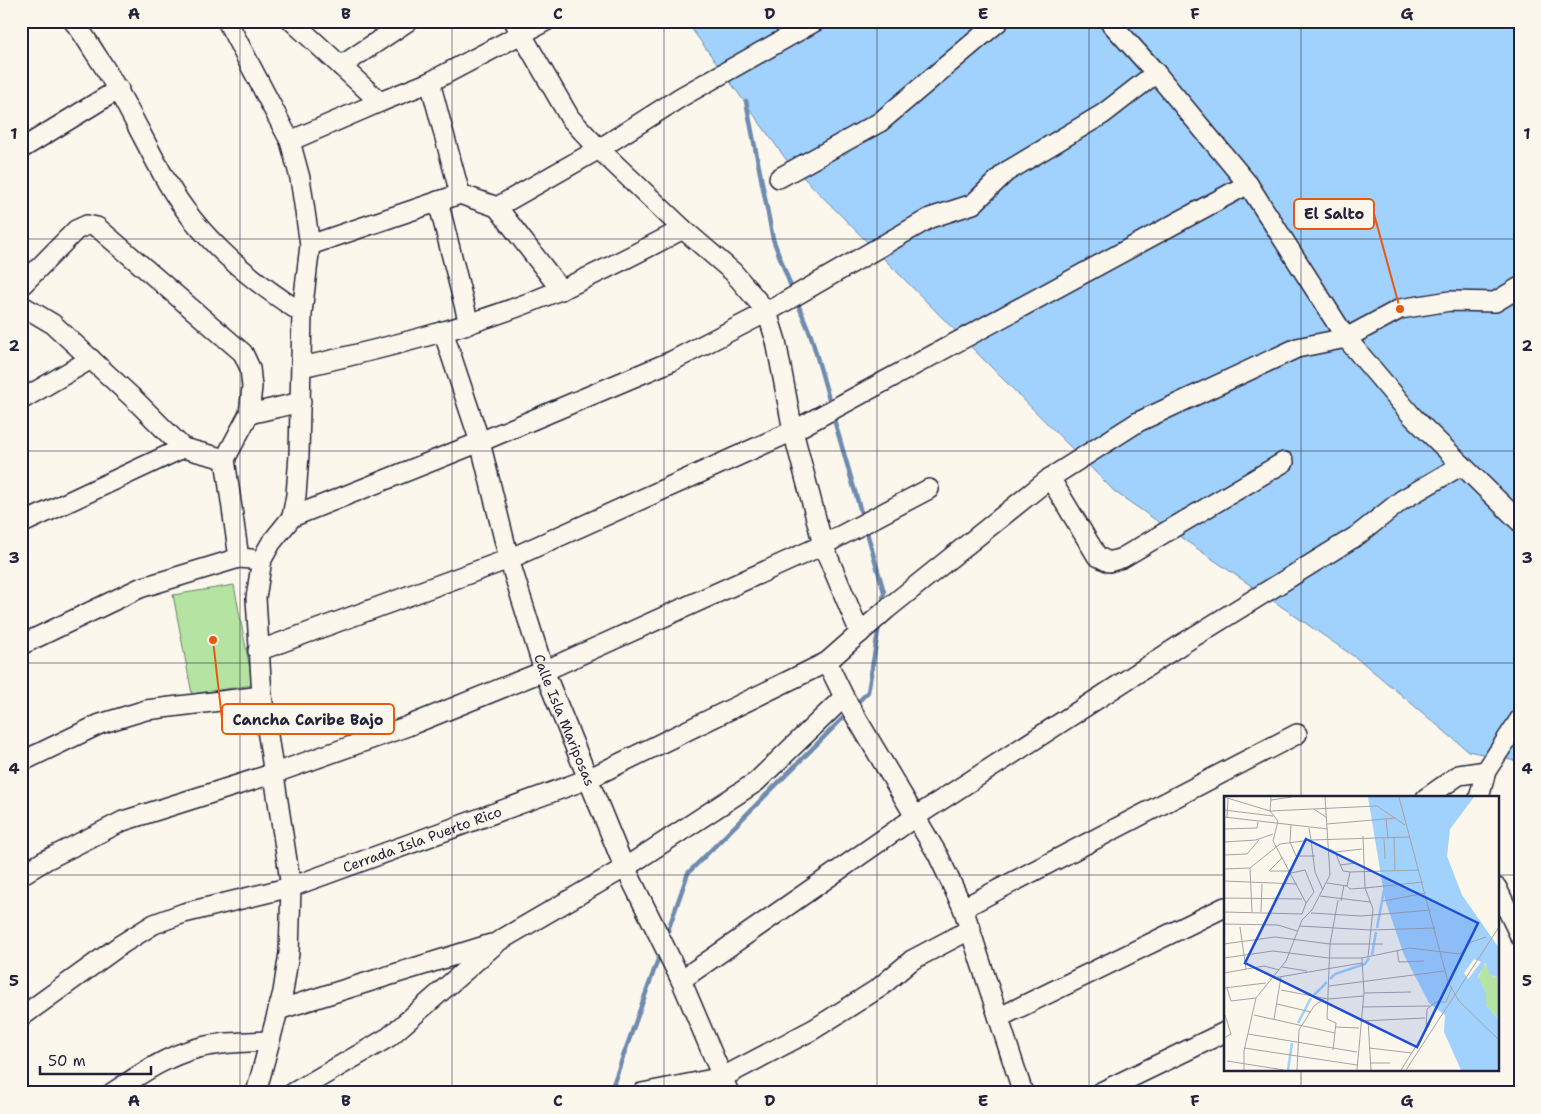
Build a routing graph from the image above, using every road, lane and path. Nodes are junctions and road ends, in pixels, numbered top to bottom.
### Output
1 (73, 21) edge
2 (227, 21) edge
3 (292, 21) edge
4 (408, 21) edge
5 (546, 21) edge
6 (816, 21) edge
7 (999, 21) edge
8 (1108, 21) edge
9 (518, 27) edge
10 (341, 66) junction
11 (1156, 73) junction
12 (430, 82) junction
13 (119, 89) junction
14 (380, 102) junction
15 (290, 140) junction
16 (599, 149) junction
17 (21, 150) edge
18 (779, 178) dead end
19 (1248, 184) junction
20 (460, 194) junction
21 (438, 201) junction
22 (498, 207) junction
23 (683, 230) junction
24 (310, 245) junction
25 (21, 286) edge
26 (1520, 287) edge
27 (561, 290) junction
28 (21, 305) edge
29 (767, 312) junction
30 (302, 313) junction
31 (469, 324) junction
32 (443, 331) junction
33 (1346, 338) junction
34 (91, 359) junction
35 (302, 367) junction
36 (21, 400) edge
37 (301, 402) junction
38 (249, 414) junction
39 (793, 431) junction
40 (480, 442) junction
41 (183, 448) junction
42 (225, 459) junction
43 (1284, 462) dead end
44 (1462, 465) junction
45 (1050, 478) junction
46 (929, 489) dead end
47 (292, 517) junction
48 (1520, 522) edge
49 (21, 524) edge
50 (823, 545) junction
51 (239, 558) junction
52 (262, 559) junction
53 (509, 559) junction
54 (860, 633) junction
55 (21, 645) edge
56 (258, 651) junction
57 (827, 662) junction
58 (544, 671) junction
59 (262, 696) junction
60 (844, 697) junction
61 (1520, 719) edge
62 (1297, 734) dead end
63 (21, 762) edge
64 (1486, 771) junction
65 (275, 773) junction
66 (588, 779) junction
67 (1429, 796) edge
68 (1480, 796) edge
69 (914, 817) junction
70 (626, 867) junction
71 (21, 876) edge
72 (291, 887) junction
73 (1498, 890) edge
74 (1224, 907) edge
75 (963, 908) junction
76 (972, 930) junction
77 (1520, 936) edge
78 (499, 941) junction
79 (681, 980) junction
80 (278, 1010) junction
81 (21, 1017) edge
82 (1000, 1017) junction
83 (1224, 1032) edge
84 (268, 1041) junction
85 (726, 1085) edge
86 (697, 1087) edge
87 (303, 1090) edge
88 (112, 1093) edge
89 (256, 1093) edge
90 (642, 1093) edge
91 (1022, 1093) edge
92 (1099, 1093) edge

1 - 13 street
2 - 15 street
3 - 10 street
4 - 10 street
5 - 9 street
6 - 16 street
7 - 18 street
8 - 11 street
9 - 12 street
9 - 16 street
10 - 14 street
11 - 19 street
11 - 29 street
12 - 14 street
12 - 20 street
13 - 17 street
13 - 30 street
14 - 15 street
15 - 24 street
16 - 22 street
16 - 23 street
19 - 33 street
19 - 39 street
20 - 21 street
20 - 22 street
21 - 24 street
21 - 31 street
22 - 27 street
23 - 27 street
23 - 29 street
24 - 30 street
25 - 38 street
26 - 33 street, Cerrada Isla Puerto Rico
27 - 31 street
28 - 34 street
29 - 39 street
29 - 40 street
30 - 35 street
31 - 32 street
32 - 35 street
32 - 40 street, Calle Isla Mariposas
33 - 44 street
33 - 45 street, Cerrada Isla Puerto Rico
34 - 36 street
34 - 41 street
35 - 37 street
37 - 38 street
37 - 47 street
38 - 42 street
39 - 50 street
39 - 53 street
40 - 47 street
40 - 53 street, Calle Isla Mariposas
41 - 42 street
41 - 49 street
42 - 51 street
43 - 45 street
44 - 48 street
44 - 69 street
45 - 54 street, Cerrada Isla Puerto Rico
46 - 50 street
47 - 52 street
50 - 54 street
50 - 58 street
51 - 52 street
51 - 55 street
52 - 56 street
53 - 56 street
53 - 58 street, Calle Isla Mariposas
54 - 57 street, Cerrada Isla Puerto Rico
56 - 59 street
57 - 60 street
57 - 66 street, Cerrada Isla Puerto Rico
58 - 65 street
58 - 66 street, Calle Isla Mariposas
59 - 63 street
59 - 65 street
60 - 69 street
60 - 70 street
61 - 64 street
62 - 75 street
64 - 67 street
64 - 68 street
65 - 71 street
65 - 72 street
66 - 70 street, Calle Isla Mariposas
66 - 72 street, Cerrada Isla Puerto Rico
69 - 75 street
69 - 79 street
70 - 78 street
70 - 79 street, Calle Isla Mariposas
72 - 80 street
72 - 81 street, Cerrada Isla Puerto Rico
73 - 77 street
74 - 82 street
75 - 76 street
76 - 82 street
76 - 85 street
78 - 80 street
78 - 87 street
79 - 85 street, Calle Isla Mariposas
80 - 84 street
82 - 91 street
83 - 92 street
84 - 88 street
84 - 89 street
85 - 86 street
86 - 90 street

